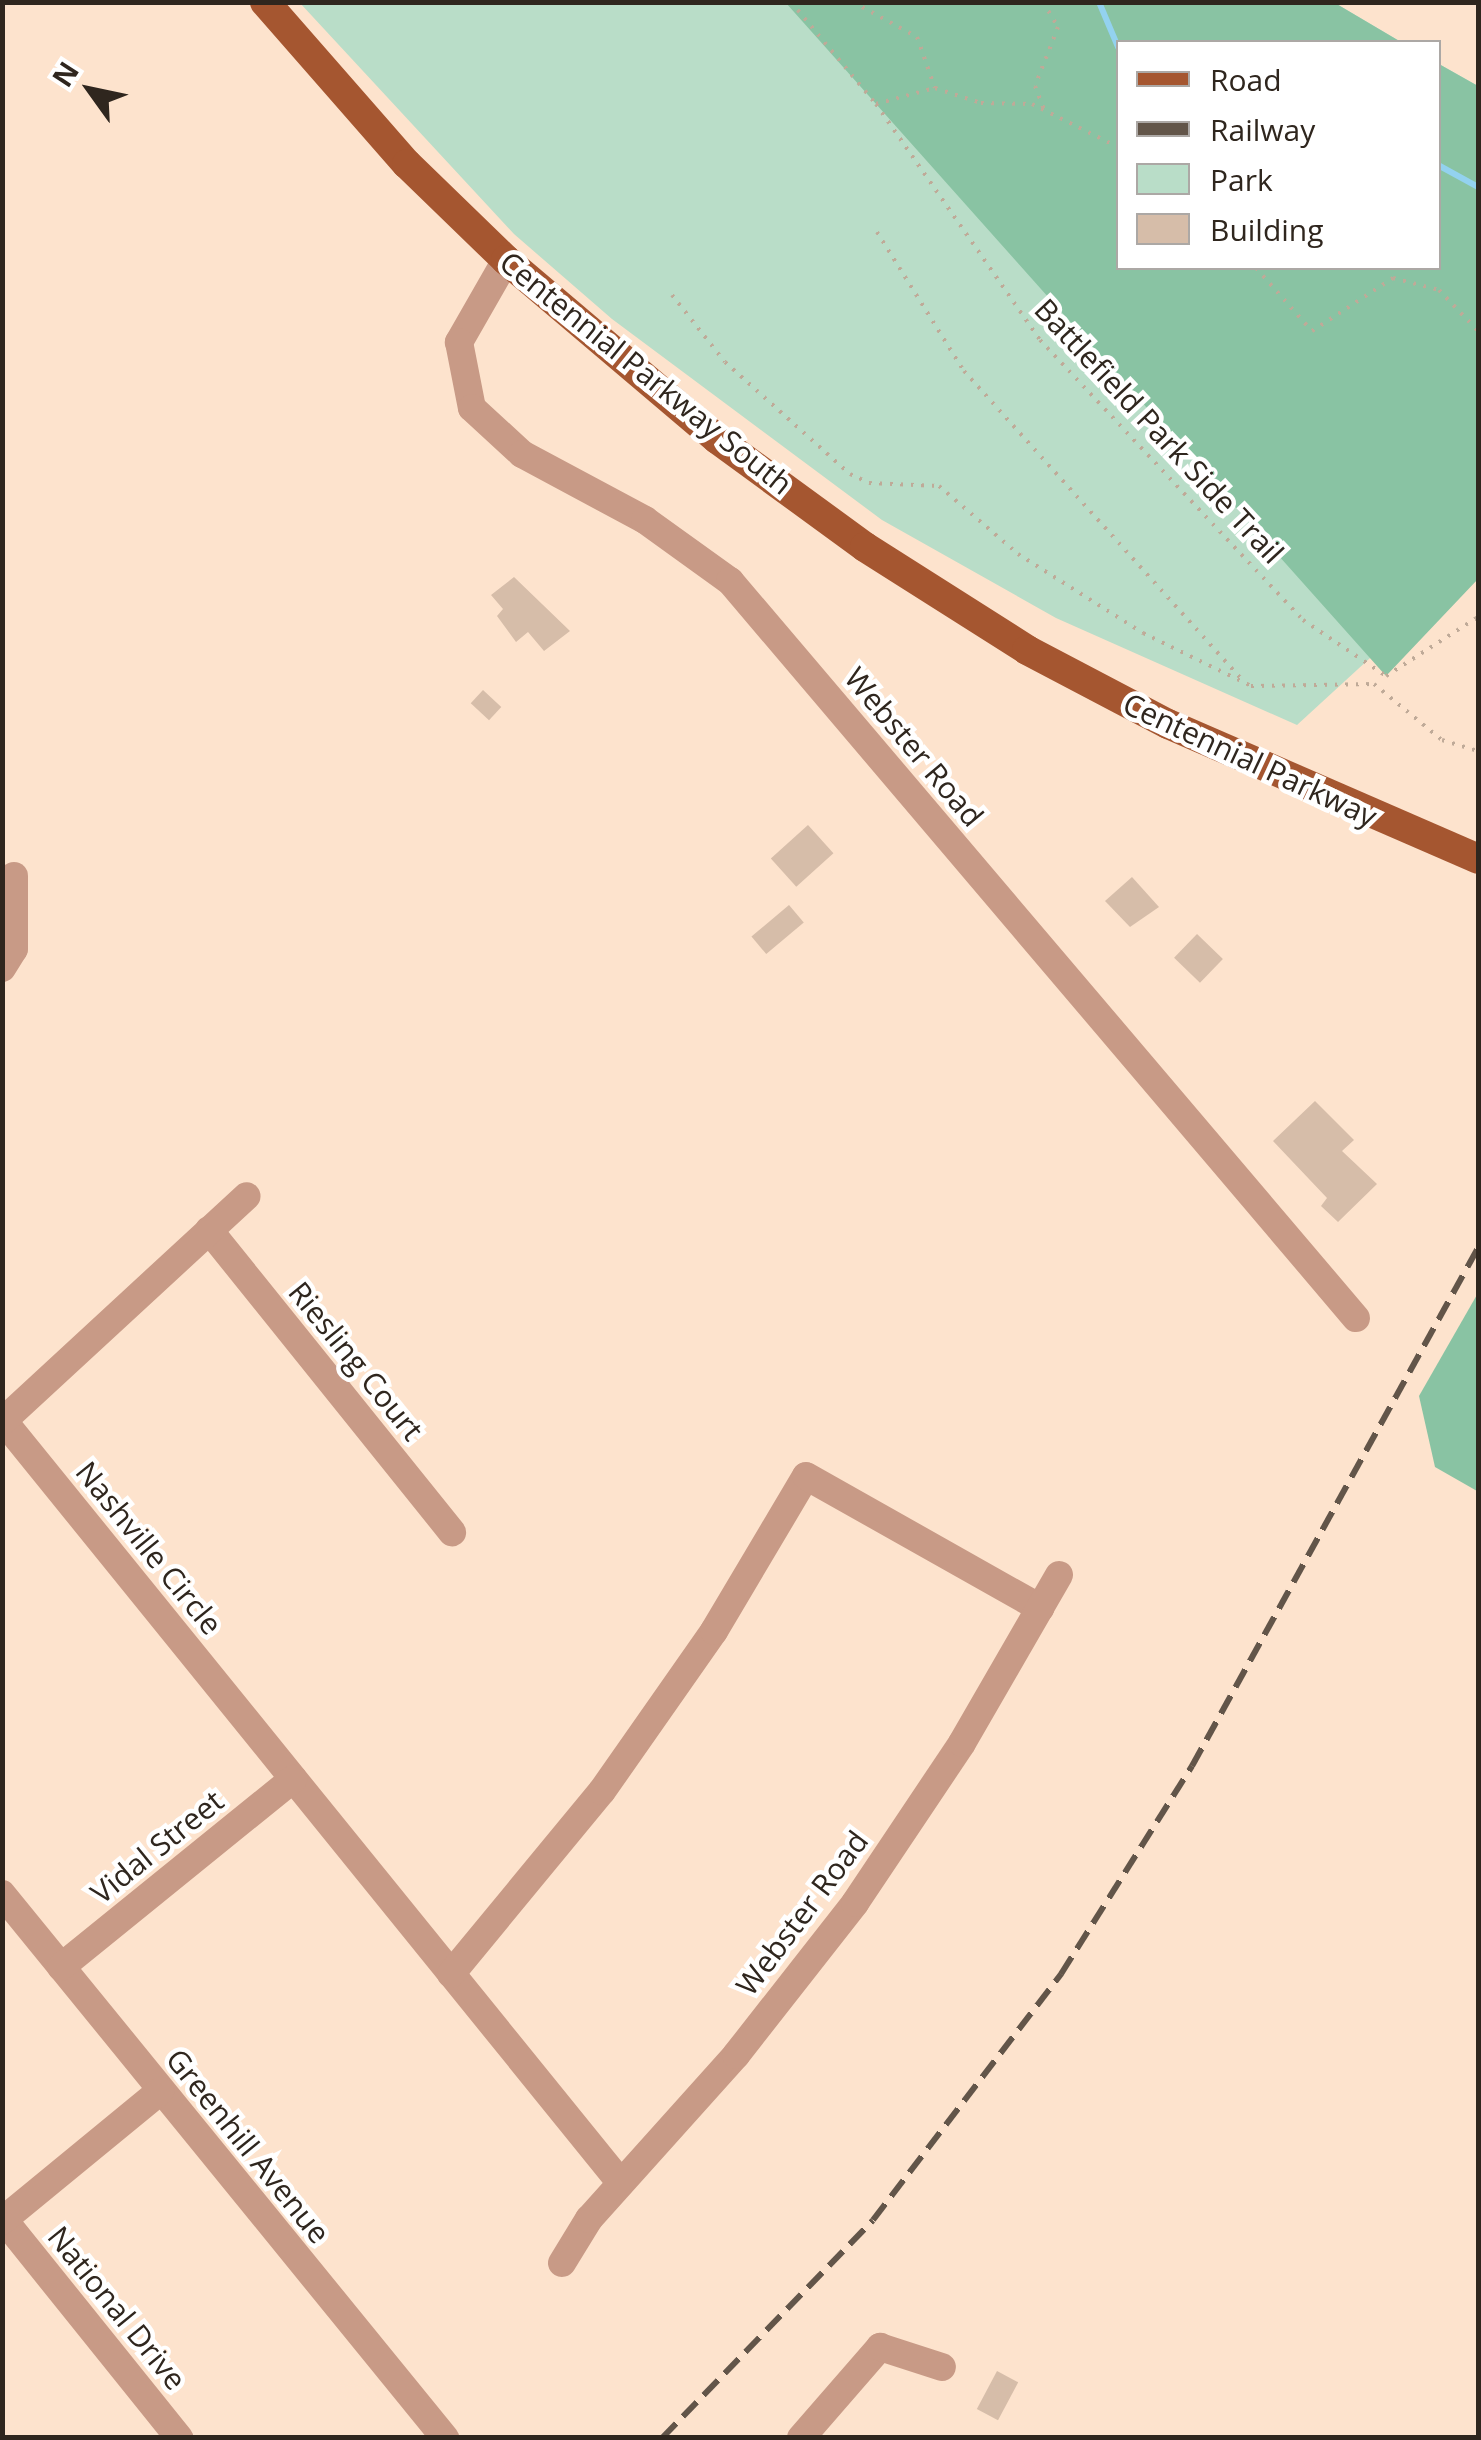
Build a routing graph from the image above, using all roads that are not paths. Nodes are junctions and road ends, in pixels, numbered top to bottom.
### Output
1 (265, 2) edge
2 (506, 260) junction
3 (1027, 650) joint
4 (1478, 859) edge
5 (14, 876) dead end
6 (2, 968) edge
7 (247, 1196) dead end
8 (210, 1230) junction
9 (1356, 1318) dead end
10 (3, 1420) edge
11 (452, 1532) dead end
12 (1059, 1574) dead end
13 (1040, 1608) junction
14 (293, 1778) junction
15 (2, 1894) edge
16 (61, 1966) junction
17 (451, 1974) junction
18 (160, 2091) junction
19 (621, 2183) junction
20 (4, 2220) edge
21 (562, 2263) dead end
22 (942, 2367) dead end
23 (179, 2438) edge
24 (445, 2438) edge
25 (801, 2438) edge

1 - 2 main road, Centennial Parkway South
2 - 3 main road, Centennial Parkway South
2 - 9 street, Webster Road
3 - 4 main road, Centennial Parkway
5 - 6 street
7 - 8 street, Nashville Circle
8 - 10 street, Nashville Circle
8 - 11 street, Riesling Court
10 - 14 street, Nashville Circle
12 - 13 street, Webster Road
13 - 17 street
13 - 19 street, Webster Road
14 - 16 street, Vidal Street
14 - 17 street, Nashville Circle
15 - 16 street, Greenhill Avenue
16 - 18 street, Greenhill Avenue
17 - 19 street, Nashville Circle
18 - 20 street
18 - 24 street, Greenhill Avenue
19 - 21 street, Webster Road
20 - 23 street, National Drive
22 - 25 street

